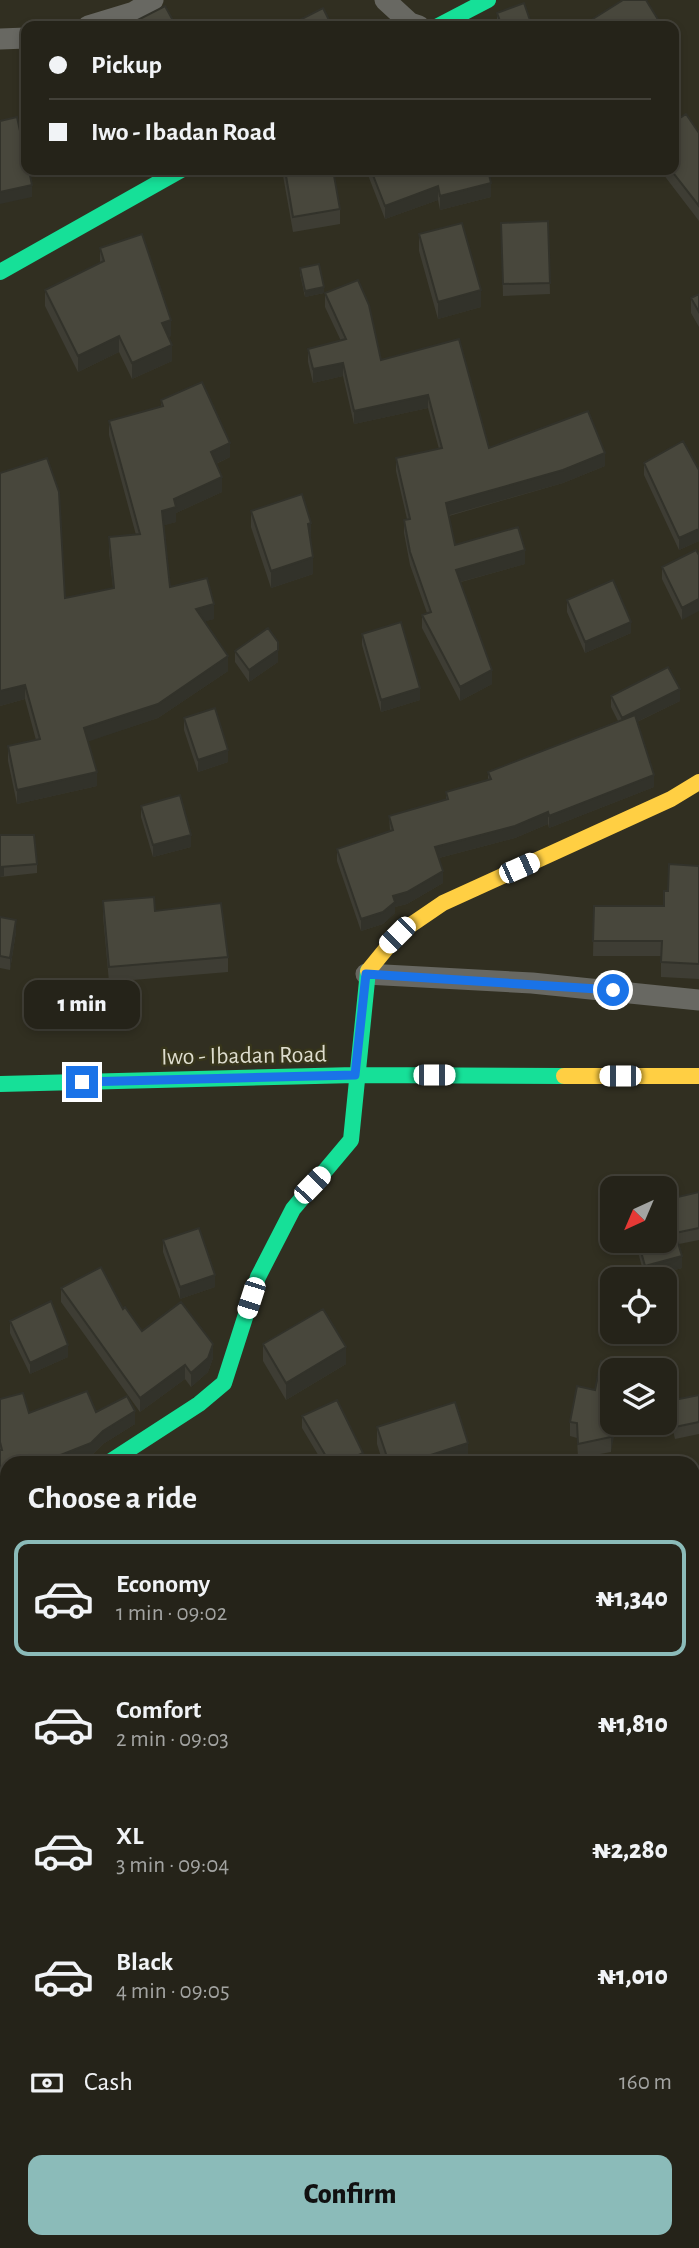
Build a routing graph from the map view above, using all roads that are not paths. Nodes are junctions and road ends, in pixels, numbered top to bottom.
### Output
1 (153, 0) edge
2 (385, 0) edge
3 (488, 0) edge
4 (104, 21) edge
5 (408, 21) edge
6 (448, 21) edge
7 (0, 37) edge
8 (21, 38) edge
9 (172, 175) edge
10 (0, 272) edge
11 (699, 782) edge
12 (366, 974) junction
13 (699, 1000) edge
14 (355, 1075) junction
15 (699, 1076) edge
16 (0, 1084) edge
17 (119, 1456) edge

1 - 4 street
2 - 5 street
3 - 6 street
7 - 8 street
9 - 10 street
11 - 12 street
12 - 13 street
12 - 14 street
14 - 15 street, Iwo - Ibadan Road
14 - 16 street, Iwo - Ibadan Road
14 - 17 street

